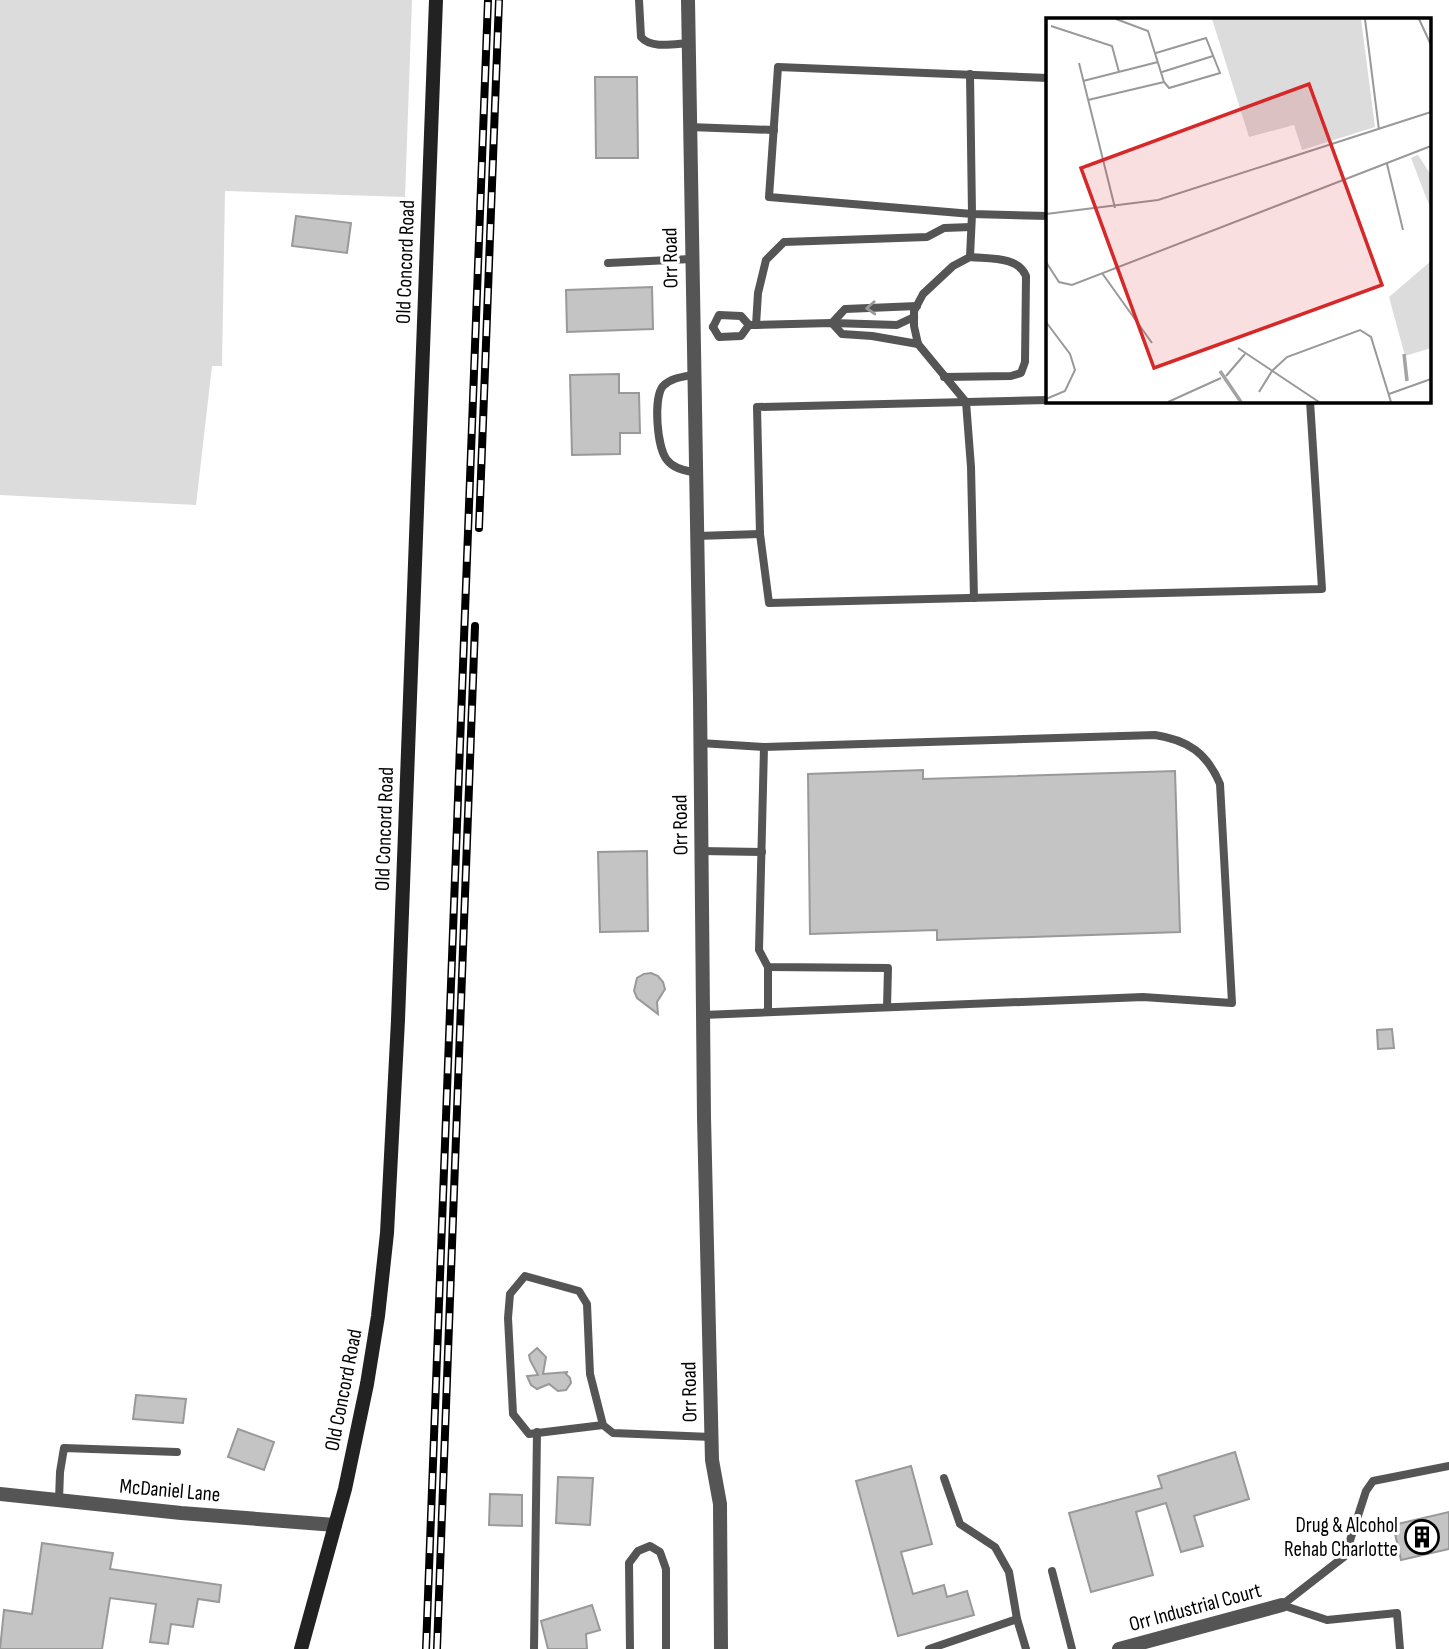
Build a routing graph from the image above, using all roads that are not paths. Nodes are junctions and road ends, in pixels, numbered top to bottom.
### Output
1 (436, 0) edge
2 (639, 0) edge
3 (688, 0) edge
4 (688, 43) junction
5 (970, 74) junction
6 (1046, 78) edge
7 (689, 127) junction
8 (774, 130) junction
9 (972, 214) junction
10 (1046, 216) edge
11 (971, 227) junction
12 (970, 257) junction
13 (691, 259) junction
14 (608, 263) dead end
15 (917, 306) junction
16 (914, 317) junction
17 (832, 323) junction
18 (752, 325) junction
19 (692, 327) junction
20 (713, 327) junction
21 (918, 344) junction
22 (693, 375) junction
23 (944, 377) junction
24 (1046, 400) edge
25 (966, 402) junction
26 (1310, 402) edge
27 (696, 472) junction
28 (760, 534) junction
29 (697, 536) junction
30 (974, 598) junction
31 (700, 743) junction
32 (764, 747) junction
33 (701, 851) junction
34 (762, 852) junction
35 (768, 967) junction
36 (887, 1007) junction
37 (768, 1012) junction
38 (703, 1015) junction
39 (603, 1425) junction
40 (537, 1432) junction
41 (711, 1437) junction
42 (177, 1452) dead end
43 (1449, 1466) edge
44 (944, 1478) dead end
45 (0, 1493) edge
46 (59, 1500) junction
47 (335, 1525) junction
48 (1052, 1571) dead end
49 (1282, 1605) junction
50 (1017, 1619) junction
51 (1142, 1646) edge
52 (301, 1649) edge
53 (534, 1649) edge
54 (630, 1649) edge
55 (666, 1649) edge
56 (722, 1649) edge
57 (929, 1649) edge
58 (1026, 1649) edge
59 (1072, 1649) edge
60 (1119, 1649) edge
61 (1400, 1649) edge

1 - 47 street, Old Concord Road
2 - 4 lane
3 - 4 street, Orr Road
4 - 7 street, Orr Road
5 - 6 lane
5 - 8 lane
5 - 9 lane
7 - 8 lane
7 - 13 street, Orr Road
8 - 9 lane
9 - 10 lane
9 - 11 lane
11 - 12 lane
11 - 18 lane
12 - 15 lane
12 - 23 lane
13 - 14 lane
13 - 19 street, Orr Road
15 - 16 lane
15 -> 17 lane
16 - 17 lane
16 - 21 lane
17 - 18 lane
17 - 21 lane
18 - 20 lane
18 - 20 lane
19 - 20 lane
19 - 22 street, Orr Road
21 - 23 lane
22 - 27 street, Orr Road
22 - 27 lane
23 - 25 lane
24 - 25 lane
25 - 28 lane
25 - 30 lane
26 - 30 lane
27 - 29 street, Orr Road
28 - 29 lane
28 - 30 lane
29 - 31 street, Orr Road
31 - 32 lane
31 - 33 street, Orr Road
32 - 34 lane
32 - 36 lane
33 - 34 lane
33 - 38 street, Orr Road
34 - 35 lane
35 - 36 lane
35 - 37 lane
36 - 37 lane
37 - 38 lane
38 - 41 street, Orr Road
39 - 40 lane
39 - 40 lane
39 - 41 lane
40 - 53 lane
41 - 56 street, Orr Road
42 - 46 lane
43 - 49 lane
44 - 50 lane
45 - 46 street, McDaniel Lane
46 - 47 street, McDaniel Lane
47 - 52 street, Old Concord Road
48 - 59 lane
49 - 51 street, Orr Industrial Court
49 - 61 lane
50 - 57 lane
50 - 58 lane
51 - 60 street, Orr Industrial Court
54 - 55 lane

